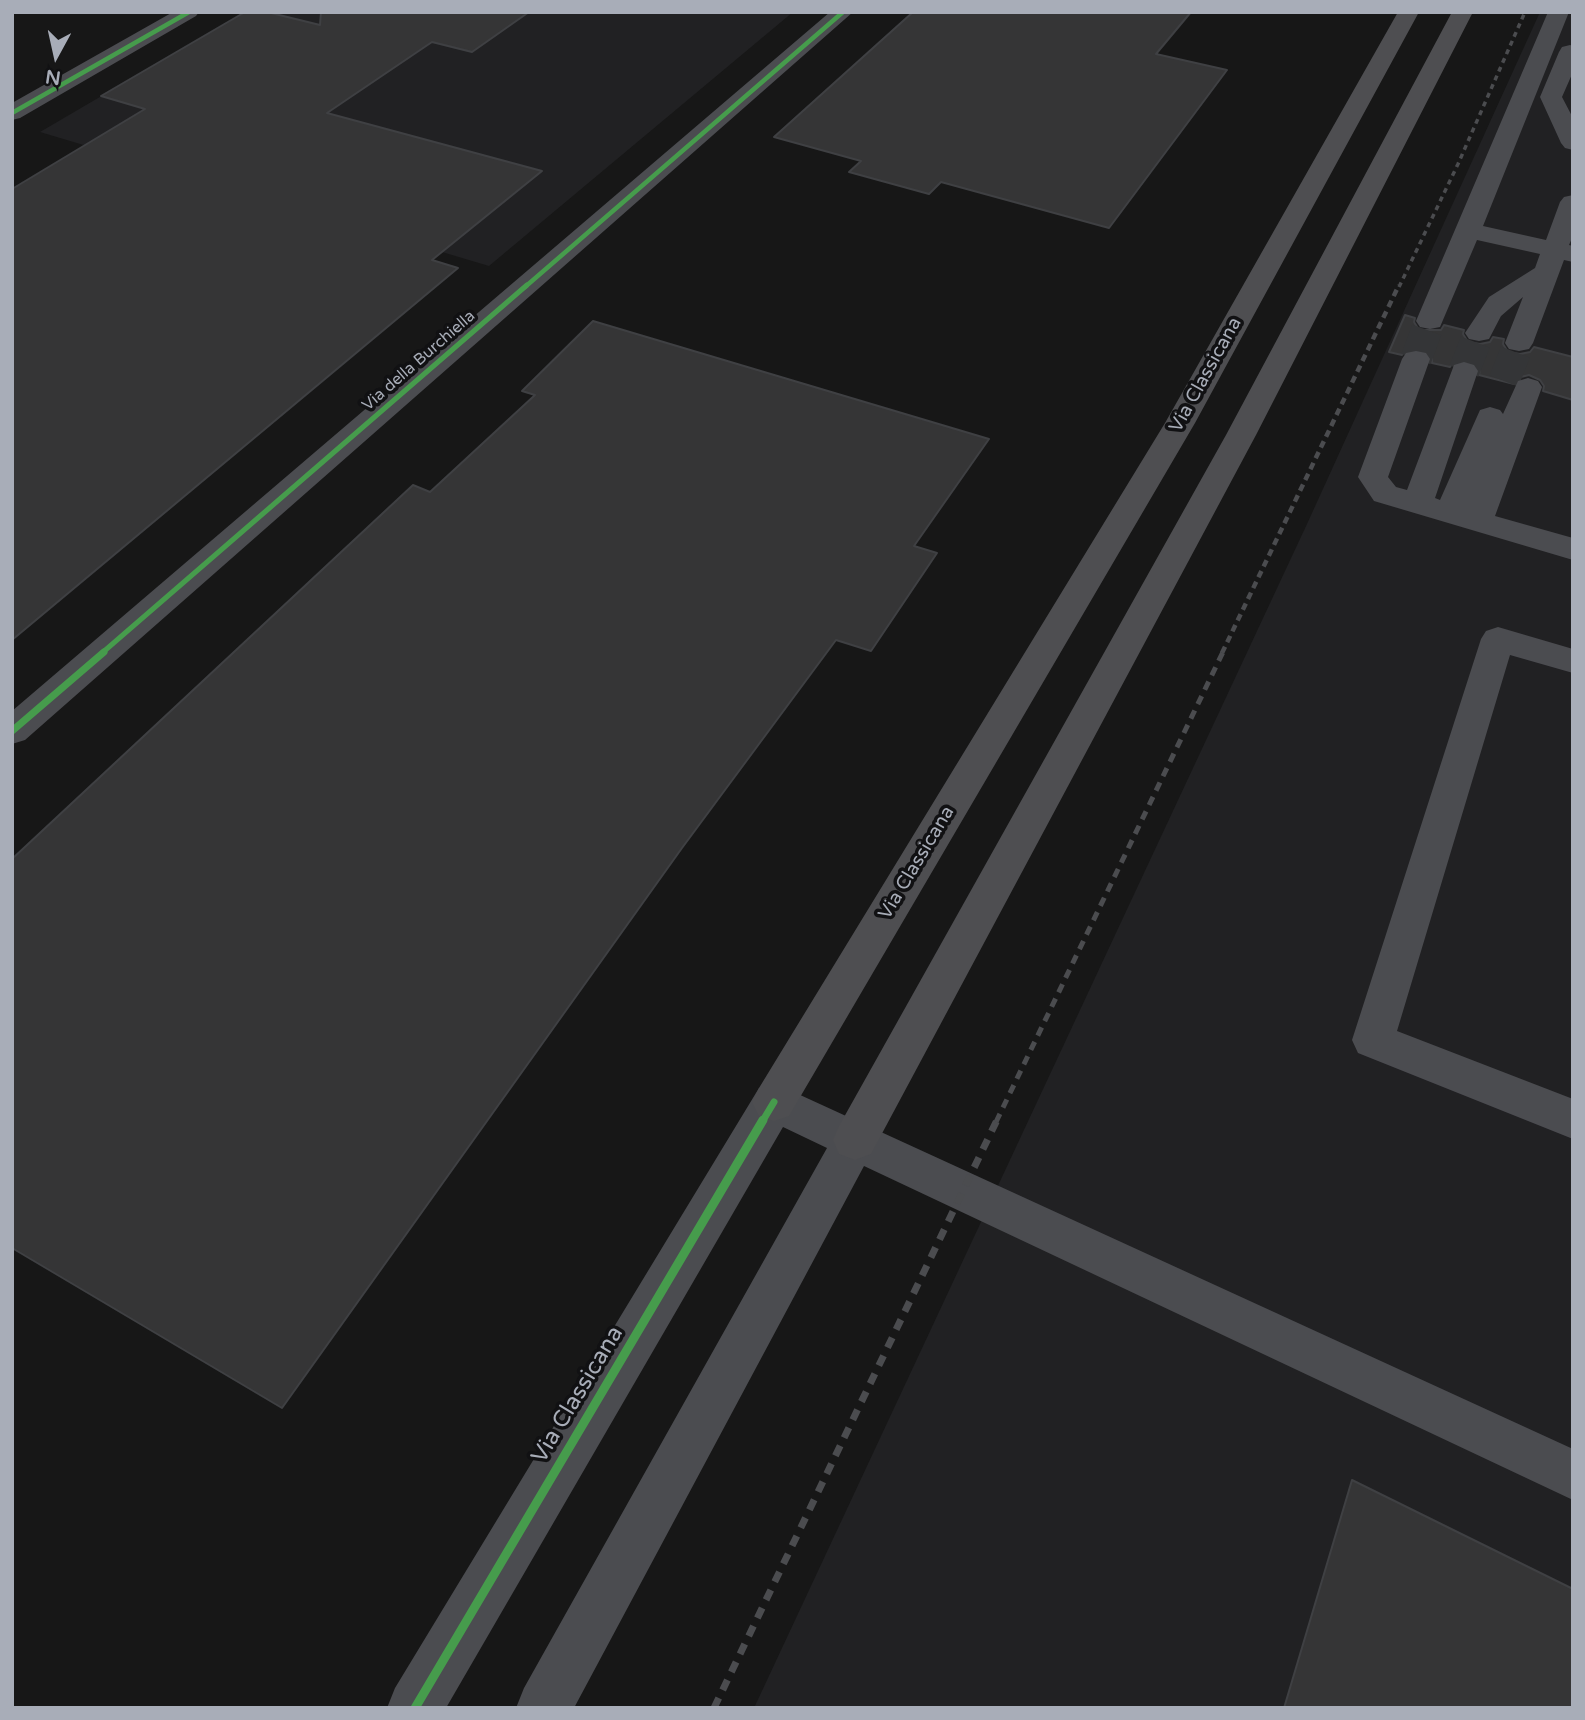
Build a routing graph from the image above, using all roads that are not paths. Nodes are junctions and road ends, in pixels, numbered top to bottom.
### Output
1 (189, 12) edge
2 (843, 12) edge
3 (1409, 12) edge
4 (1462, 12) edge
5 (1559, 12) edge
6 (1394, 27) edge
7 (1573, 47) edge
8 (1573, 88) edge
9 (12, 113) edge
10 (1573, 115) edge
11 (1573, 143) edge
12 (1573, 202) edge
13 (1468, 230) junction
14 (1562, 258) edge
15 (1430, 321) tunnel mouth
16 (1479, 333) tunnel mouth
17 (1530, 346) tunnel mouth
18 (1416, 359) tunnel mouth
19 (1464, 371) tunnel mouth
20 (1516, 384) tunnel mouth
21 (1417, 505) junction
22 (1464, 517) junction
23 (1573, 549) edge
24 (1573, 661) edge
25 (12, 731) edge
26 (774, 1102) junction
27 (1573, 1119) edge
28 (855, 1140) junction
29 (1573, 1475) edge
30 (415, 1708) edge
31 (544, 1708) edge

1 - 9 street
2 - 25 street, Via della Burchiella
3 - 6 highway, Via Classicana
4 - 28 highway
5 - 13 street
6 - 26 highway, Via Classicana
7 - 11 street
8 - 10 street
12 - 14 street
13 - 14 street
13 - 15 street
14 - 16 street
14 - 17 street
18 - 21 street
19 - 21 street
20 - 22 street
21 - 22 street
22 - 23 street
24 - 27 street
26 - 28 street
26 - 30 street, Via Classicana
28 - 29 street
28 - 31 street

